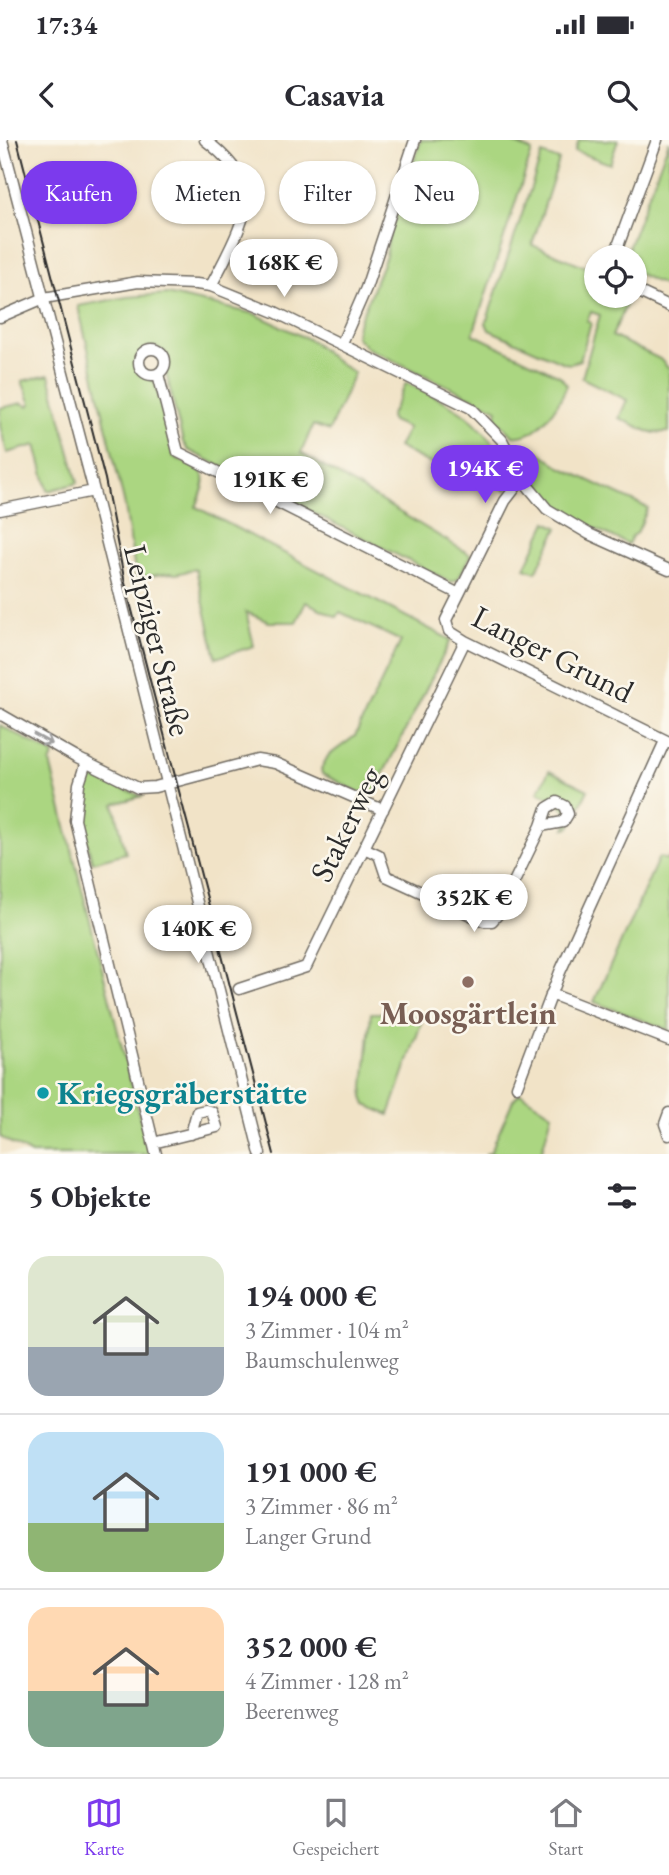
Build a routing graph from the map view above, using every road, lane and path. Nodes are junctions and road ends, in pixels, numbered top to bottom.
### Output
1 (2, 140) edge
2 (205, 140) edge
3 (415, 140) edge
4 (657, 140) edge
5 (618, 245) edge
6 (211, 286) junction
7 (647, 296) edge
8 (44, 298) junction
9 (669, 306) edge
10 (0, 317) edge
11 (342, 343) junction
12 (158, 374) dead end
13 (522, 479) junction
14 (93, 491) junction
15 (0, 510) edge
16 (669, 570) edge
17 (459, 594) junction
18 (465, 641) junction
19 (0, 714) edge
20 (667, 741) edge
21 (86, 762) junction
22 (167, 783) junction
23 (383, 810) junction
24 (541, 826) dead end
25 (364, 848) junction
26 (239, 989) dead end
27 (551, 994) junction
28 (669, 1040) edge
29 (517, 1087) dead end
30 (669, 1114) edge
31 (191, 1134) dead end
32 (669, 1135) edge
33 (155, 1149) edge
34 (260, 1154) edge

1 - 8 street, Leipziger Straße
2 - 6 street
3 - 11 street
4 - 5 street
6 - 8 street
6 - 11 street
7 - 9 street
8 - 10 street
8 - 14 street, Leipziger Straße
11 - 13 street
12 - 17 street, Langer Grund
13 - 16 street
13 - 17 street, Langer Grund
14 - 15 street
14 - 22 street, Leipziger Straße
17 - 18 street, Langer Grund
18 - 20 street, Langer Grund
18 - 23 street, Stakerweg
19 -> 21 street
20 - 27 street
21 - 22 street
21 - 33 street
22 - 23 street
22 - 34 street, Leipziger Straße
23 - 25 street, Stakerweg
24 - 25 street
25 - 26 street, Stakerweg
27 - 28 street
27 - 29 street
30 - 32 street
31 - 33 street

